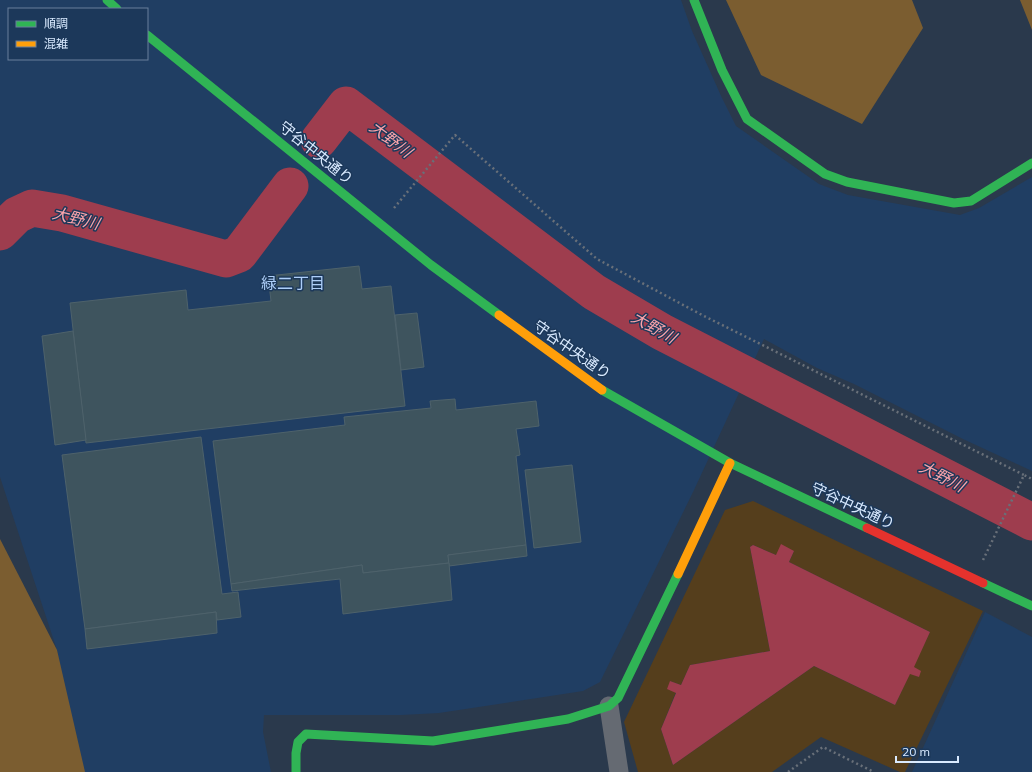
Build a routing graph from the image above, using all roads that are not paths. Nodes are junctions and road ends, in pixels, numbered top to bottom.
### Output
1 (107, 0) edge
2 (694, 0) edge
3 (116, 8) edge
4 (148, 36) edge
5 (1032, 163) edge
6 (730, 463) junction
7 (1032, 606) edge
8 (609, 706) junction
9 (296, 772) edge
10 (619, 772) edge

1 - 3 main road
2 - 5 main road
4 - 6 main road, 守谷中央通り
6 - 7 main road, 守谷中央通り
6 - 8 main road
8 - 9 main road
8 - 10 street

